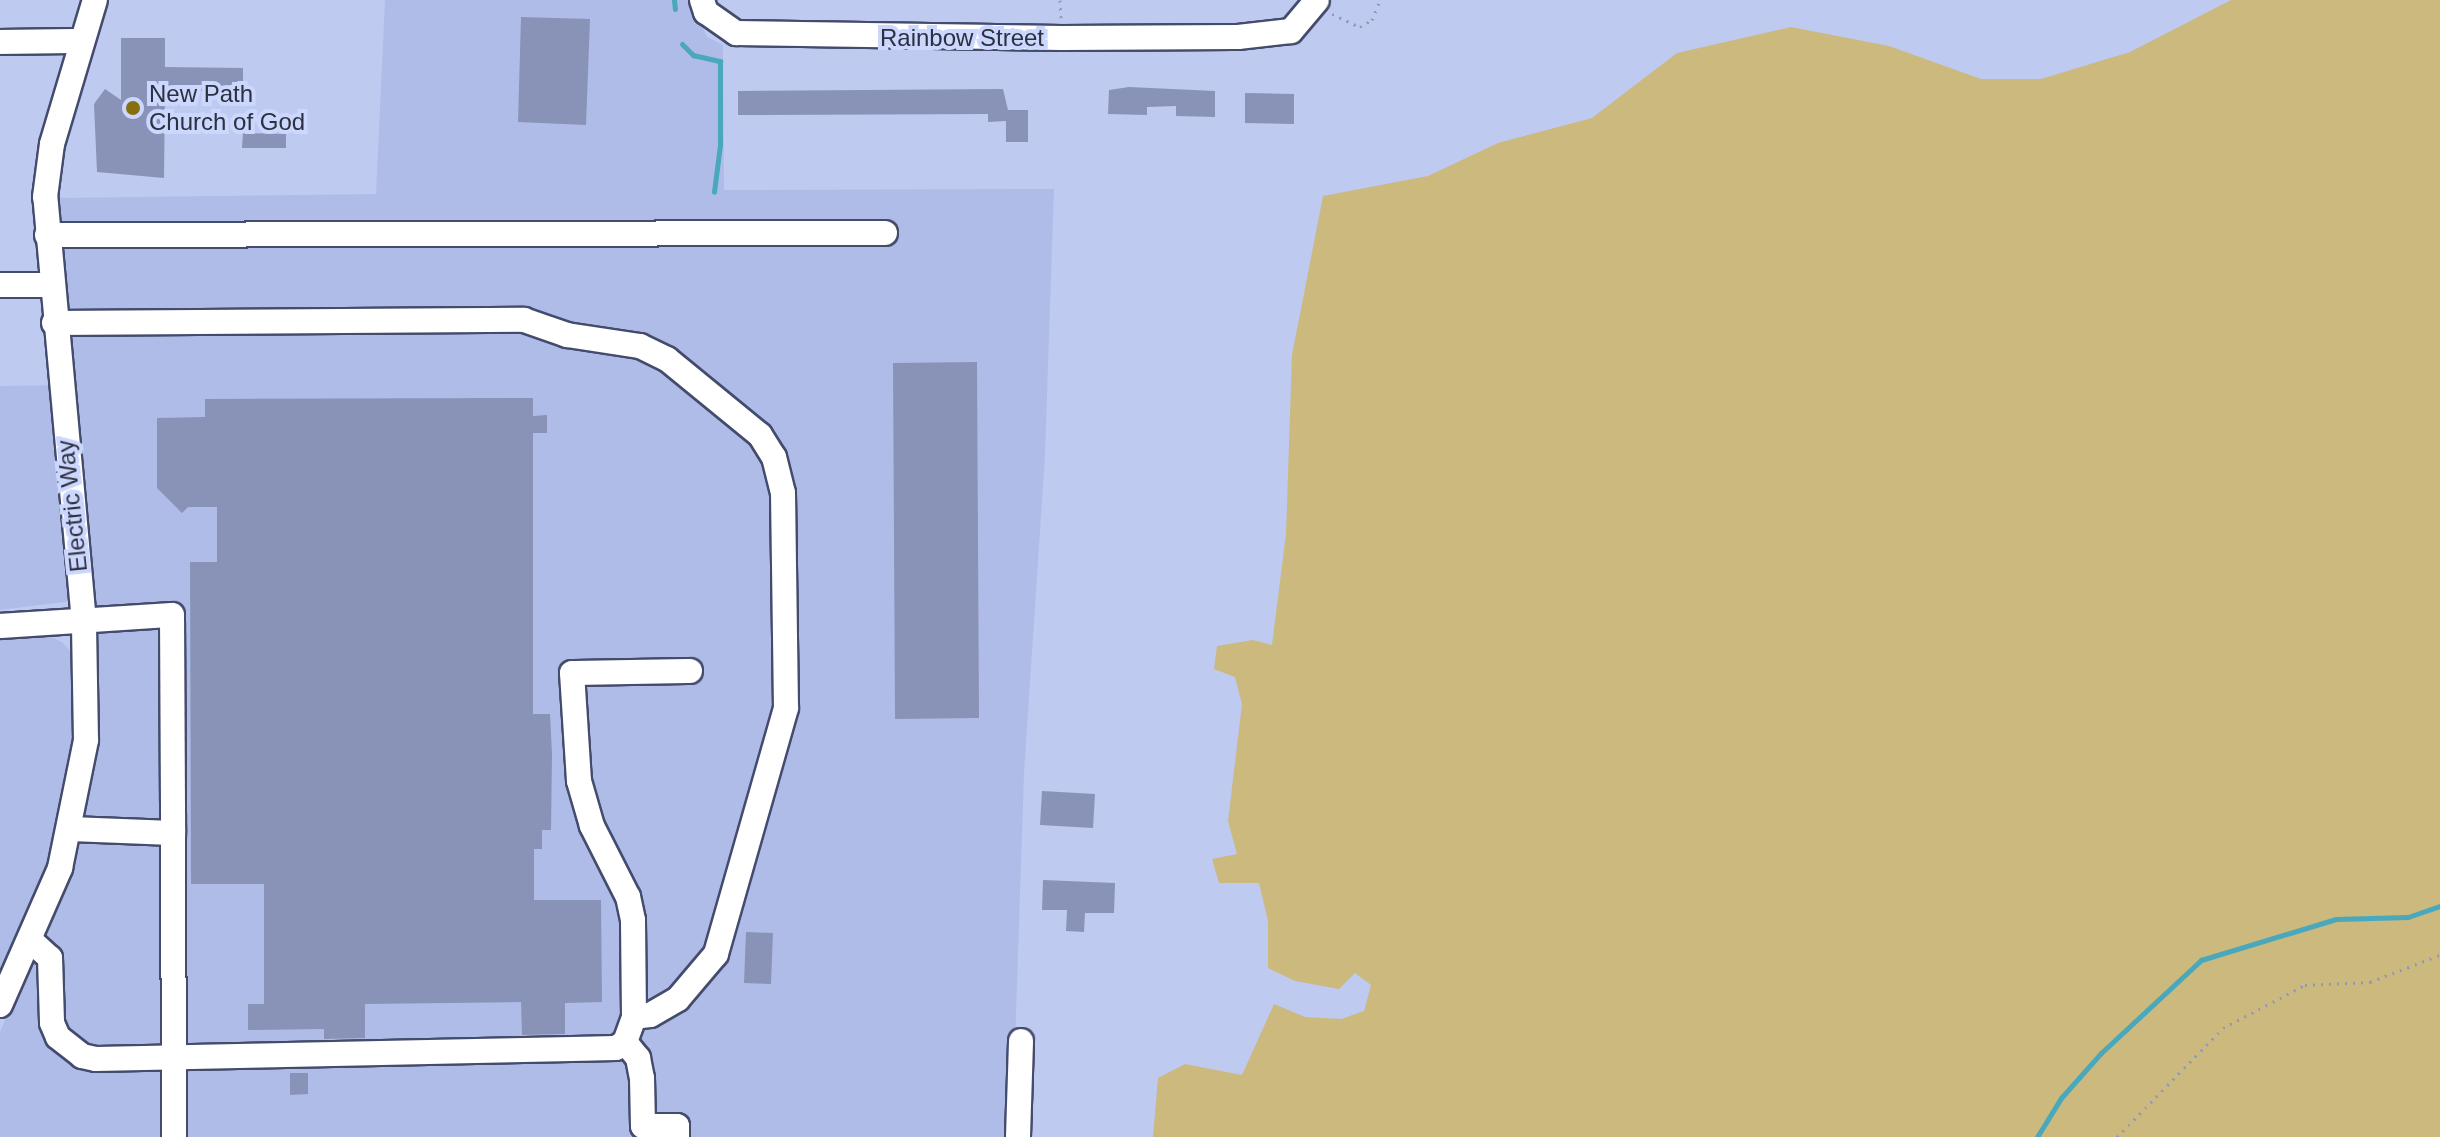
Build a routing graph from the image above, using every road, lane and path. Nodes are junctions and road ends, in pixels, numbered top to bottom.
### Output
1 (95, 0) edge
2 (702, 0) edge
3 (1380, 0) edge
4 (1323, 6) edge
5 (81, 41) junction
6 (0, 42) edge
7 (885, 233) dead end
8 (47, 235) junction
9 (0, 285) edge
10 (50, 285) junction
11 (54, 323) junction
12 (84, 622) junction
13 (0, 626) edge
14 (690, 671) dead end
15 (70, 829) junction
16 (173, 833) junction
17 (30, 940) junction
18 (2440, 955) edge
19 (0, 1005) edge
20 (634, 1017) junction
21 (1021, 1041) dead end
22 (625, 1042) junction
23 (174, 1059) junction
24 (174, 1137) edge
25 (677, 1137) edge
26 (1018, 1137) edge
27 (2117, 1137) edge

1 - 5 street, Electric Way
2 - 4 street, Rainbow Street
3 - 4 path
5 - 6 street
5 - 8 street, Electric Way
7 - 8 street
8 - 10 street, Electric Way
9 - 10 street
10 - 11 street, Electric Way
11 - 12 street, Electric Way
11 - 20 street
12 - 13 street
12 - 15 street, Electric Way
12 - 16 street
14 - 20 street
15 - 16 street
15 - 17 street, Electric Way
16 - 23 street
17 - 19 street, Electric Way
17 - 23 street
18 - 27 path
20 - 22 street
21 - 26 street
22 - 23 street
22 - 25 street
23 - 24 street

